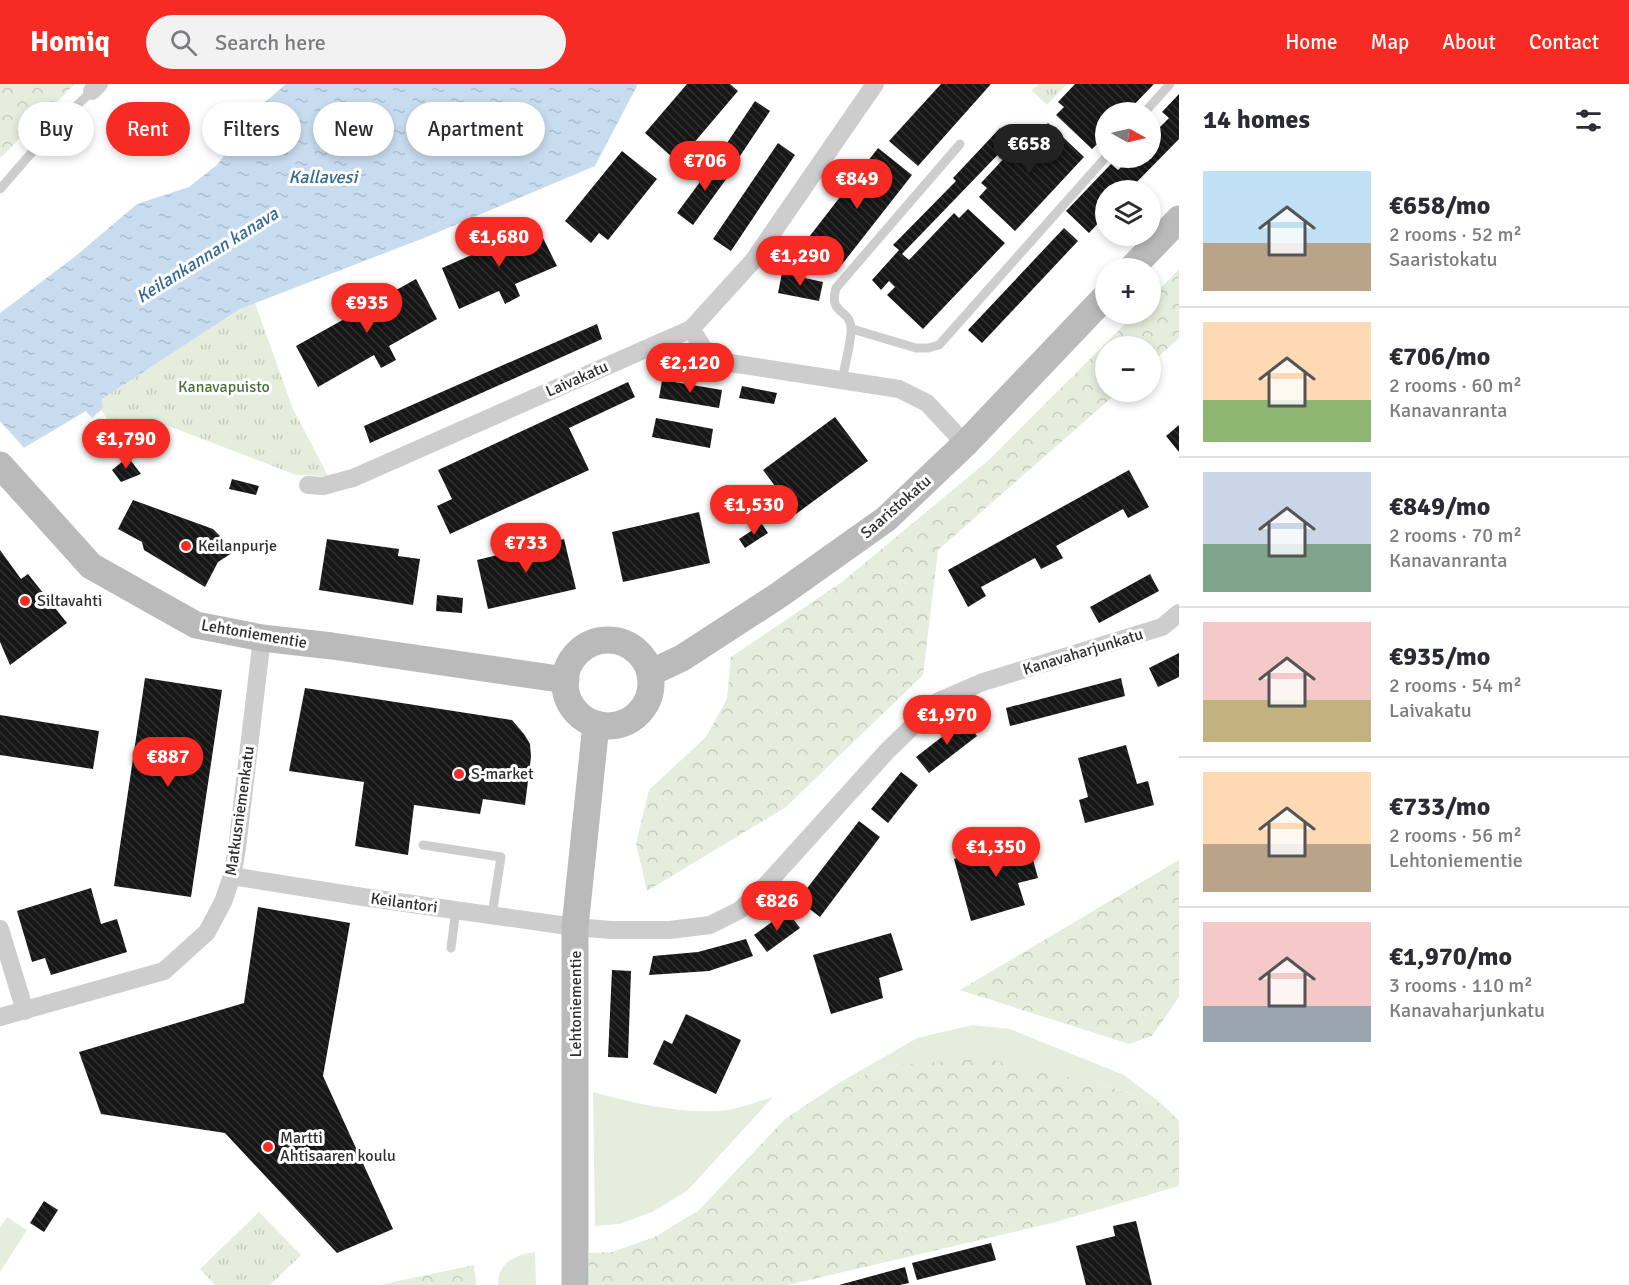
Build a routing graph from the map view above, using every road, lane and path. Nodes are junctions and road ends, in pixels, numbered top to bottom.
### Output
1 (875, 84) edge
2 (1170, 84) edge
3 (95, 87) edge
4 (1154, 102) edge
5 (960, 144) dead end
6 (1096, 168) edge
7 (0, 189) edge
8 (1179, 219) edge
9 (1142, 258) edge
10 (1095, 307) edge
11 (691, 329) junction
12 (852, 329) junction
13 (842, 381) junction
14 (964, 444) junction
15 (0, 465) edge
16 (308, 485) dead end
17 (1179, 613) edge
18 (262, 638) junction
19 (650, 673) junction
20 (566, 680) junction
21 (596, 724) junction
22 (423, 845) dead end
23 (232, 876) junction
24 (456, 910) junction
25 (492, 915) junction
26 (575, 927) junction
27 (0, 929) edge
28 (451, 948) dead end
29 (25, 1011) junction
30 (0, 1017) edge
31 (575, 1285) edge

1 - 11 street
2 - 4 lane
3 - 7 lane
5 - 12 lane
6 - 12 lane
8 - 9 main road
10 - 14 main road, Saaristokatu
11 - 13 street
11 - 16 street, Laivakatu
12 - 13 lane
13 - 14 street
14 - 19 main road, Saaristokatu
15 - 18 main road, Lehtoniementie
17 - 26 street, Kanavaharjunkatu
18 - 20 main road, Lehtoniementie
18 - 23 street, Matkusniemenkatu
19 - 20 main road
19 - 21 main road
20 - 21 main road
21 - 26 main road, Lehtoniementie
22 - 25 lane
23 - 24 street, Keilantori
23 - 29 street, Matkusniemenkatu
24 - 25 street, Keilantori
24 - 28 lane
25 - 26 street, Keilantori
26 - 31 main road, Lehtoniementie
27 - 29 street
29 - 30 street, Matkusniemenkatu

